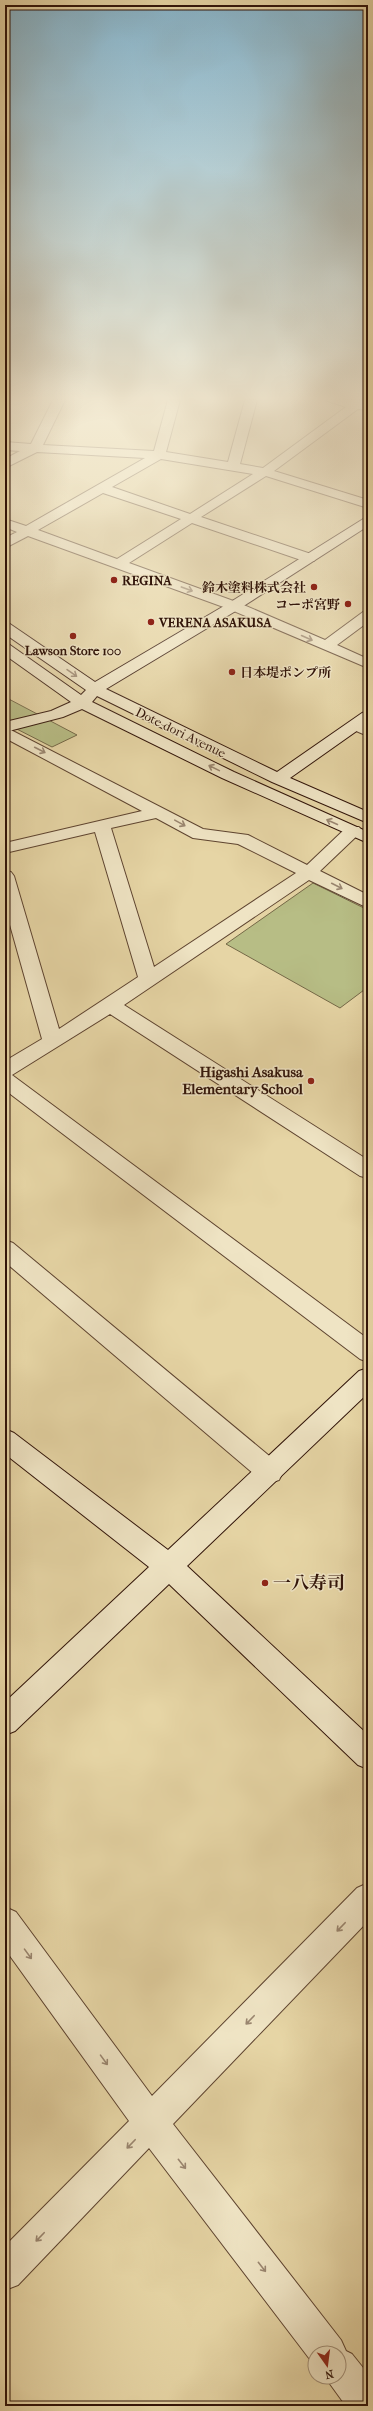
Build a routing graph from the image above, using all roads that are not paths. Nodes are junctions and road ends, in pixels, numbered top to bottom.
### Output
1 (61, 513) edge
2 (171, 513) edge
3 (199, 513) edge
4 (189, 519) junction
5 (368, 520) edge
6 (5, 524) edge
7 (27, 531) junction
8 (5, 544) edge
9 (309, 558) junction
10 (118, 564) junction
11 (234, 606) junction
12 (368, 615) edge
13 (5, 627) edge
14 (326, 646) junction
15 (5, 648) edge
16 (368, 664) edge
17 (95, 689) junction
18 (82, 703) junction
19 (364, 724) edge
20 (5, 727) edge
21 (5, 732) edge
22 (278, 779) junction
23 (160, 812) junction
24 (368, 818) edge
25 (102, 826) junction
26 (360, 835) edge
27 (5, 848) edge
28 (309, 872) junction
29 (5, 876) edge
30 (368, 902) edge
31 (148, 979) junction
32 (110, 1006) junction
33 (53, 1042) junction
34 (5, 1070) edge
35 (5, 1080) edge
36 (368, 1170) edge
37 (5, 1249) edge
38 (368, 1352) edge
39 (364, 1388) edge
40 (5, 1440) edge
41 (270, 1472) junction
42 (168, 1566) junction
43 (5, 1721) edge
44 (368, 1755) edge
45 (368, 1899) edge
46 (5, 1923) edge
47 (151, 2123) junction
48 (5, 2272) edge
49 (322, 2345) edge
50 (347, 2377) edge
51 (368, 2404) edge

1 - 7 street
2 - 4 street
3 - 4 street
4 - 9 street
4 - 10 street
5 - 9 street
6 - 7 street
7 - 8 street
7 - 10 street
9 - 11 street
10 -> 11 street
11 -> 14 street
11 - 17 street
12 - 14 street
13 -> 17 street, Dote-dori Avenue
14 - 16 street
15 - 18 street, Dote-dori Avenue
17 - 18 street
17 - 22 street, Dote-dori Avenue
18 - 20 street
26 -> 18 street, Dote-dori Avenue
19 - 22 street
21 -> 23 street
22 - 24 street, Dote-dori Avenue
23 - 25 street
23 -> 28 street
25 - 27 street
25 - 31 street
26 - 28 street
28 -> 30 street
28 - 31 street
29 - 33 street
31 - 32 street
32 - 33 street
32 - 36 street
33 - 34 street
35 - 38 street
37 - 41 street
39 - 41 street
40 - 42 street
41 - 42 street
42 - 43 street
42 - 44 street
45 -> 47 street
46 -> 47 street
47 -> 48 street
47 -> 49 street
50 - 51 street

